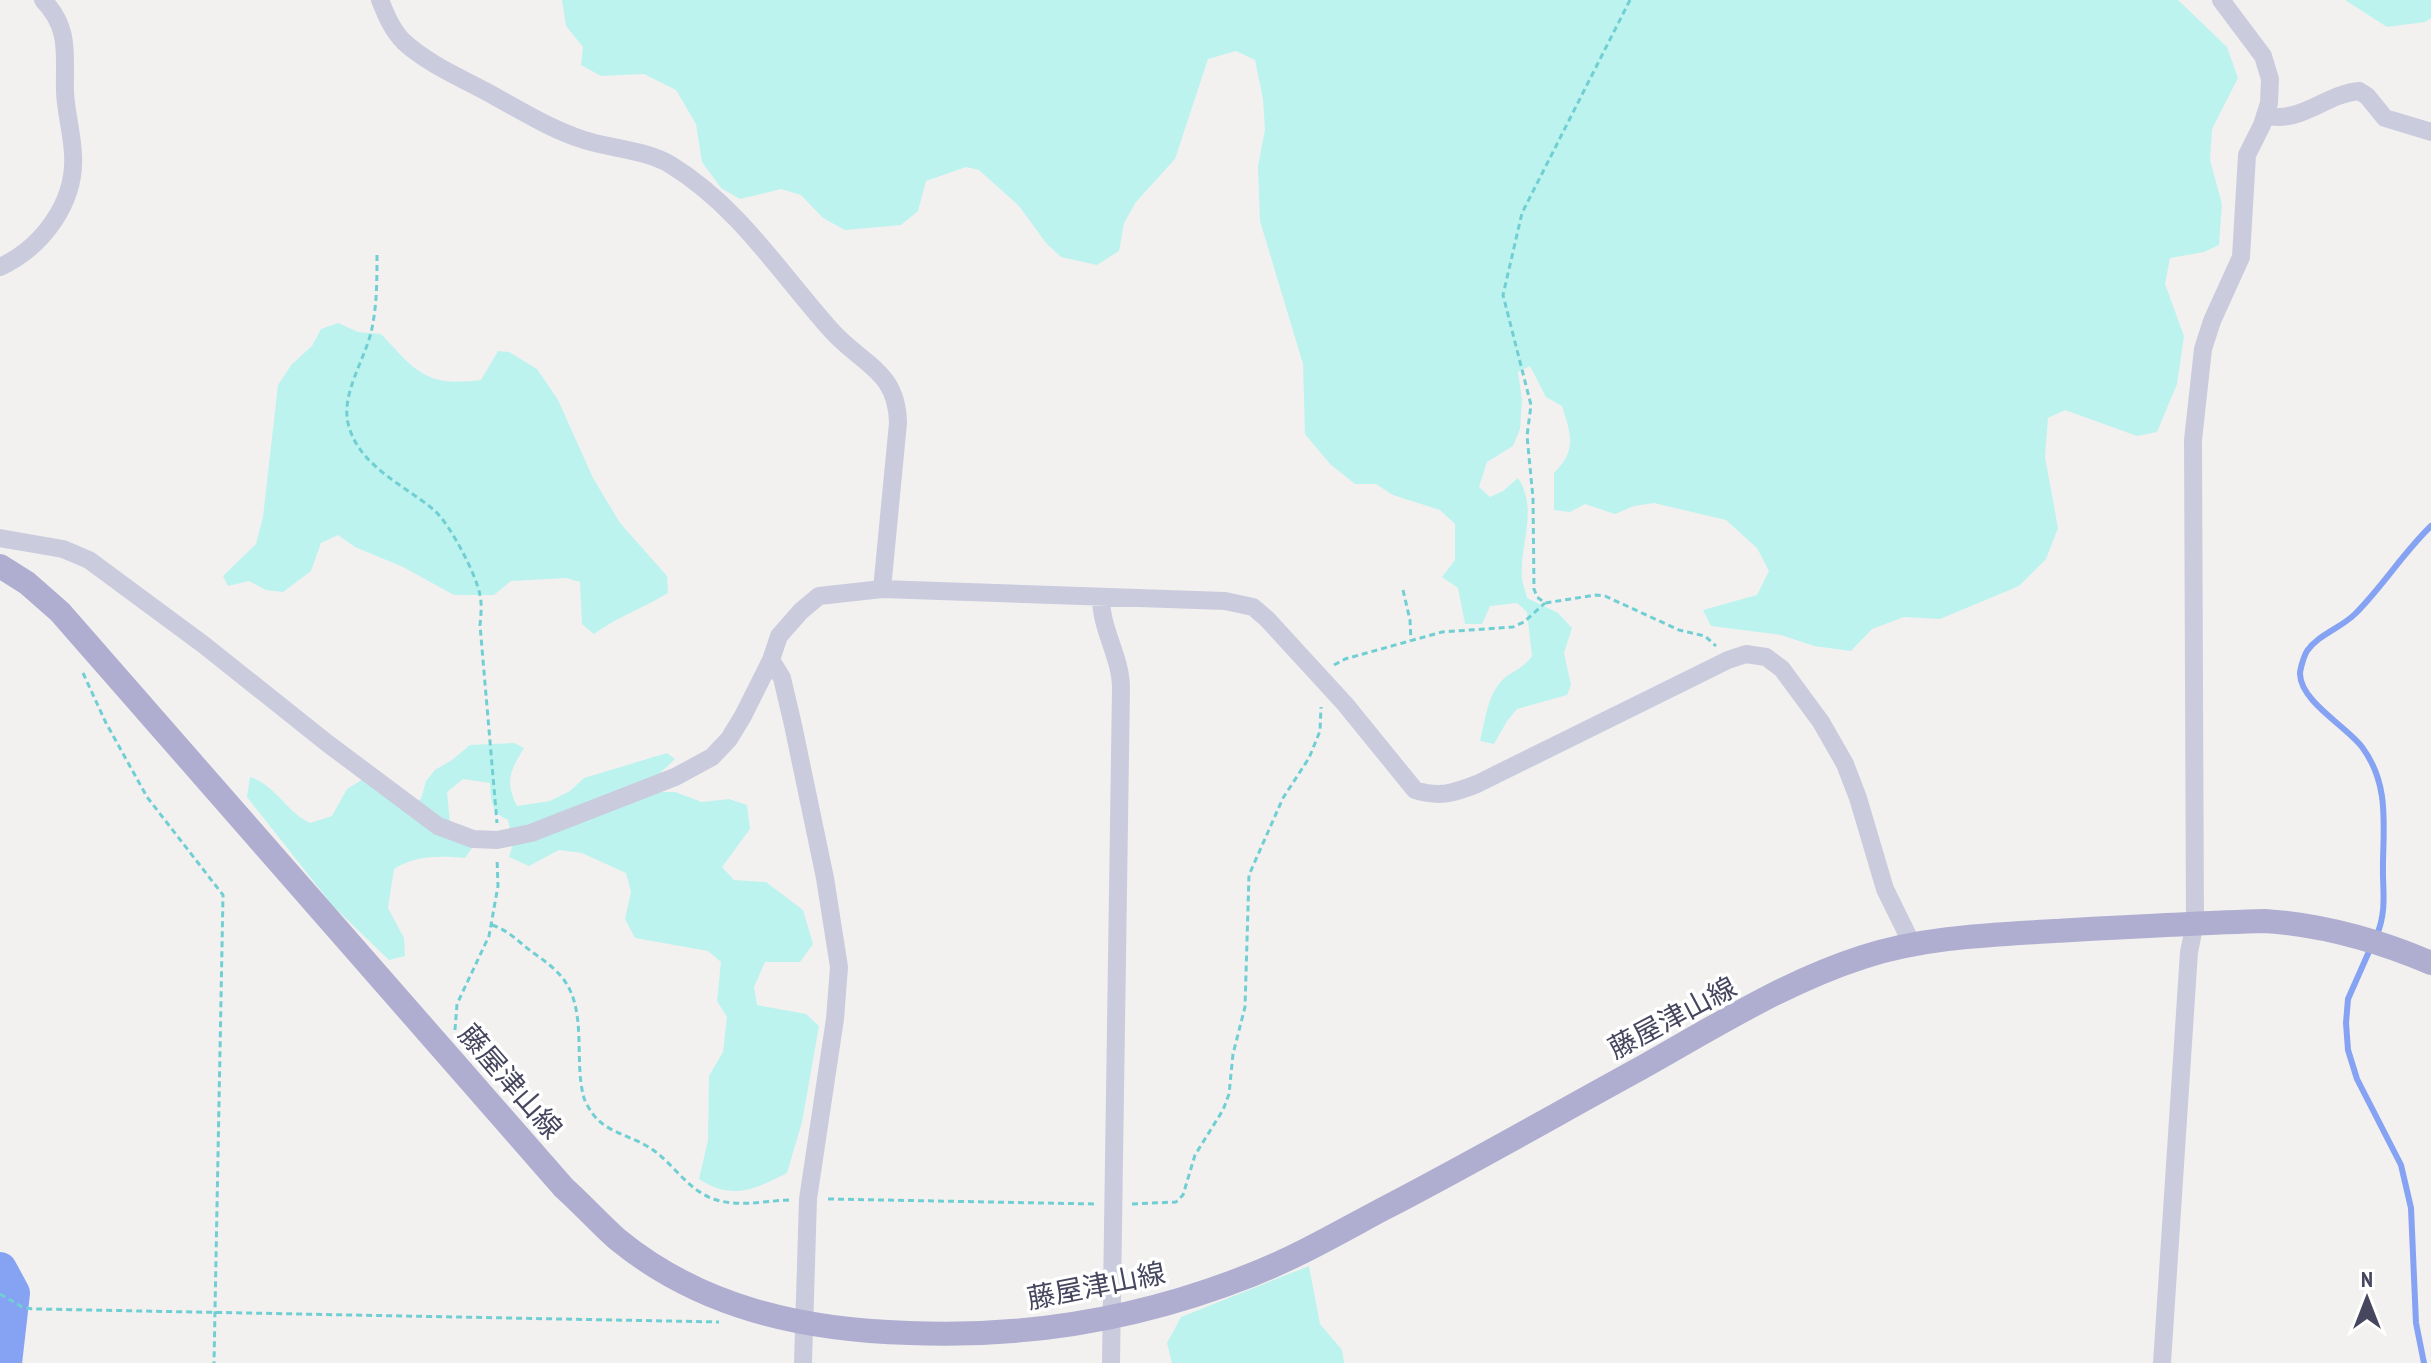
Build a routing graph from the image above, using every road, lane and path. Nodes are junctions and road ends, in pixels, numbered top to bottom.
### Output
1 (43, 0) edge
2 (380, 0) edge
3 (1630, 0) edge
4 (2221, 0) edge
5 (2265, 115) junction
6 (2431, 132) edge
7 (377, 255) dead end
8 (0, 267) edge
9 (0, 538) edge
10 (0, 566) edge
11 (882, 589) junction
12 (1403, 590) dead end
13 (1101, 598) junction
14 (1545, 603) junction
15 (1411, 641) junction
16 (771, 660) junction
17 (1728, 660) junction
18 (80, 668) dead end
19 (1322, 679) junction
20 (497, 840) junction
21 (2195, 923) junction
22 (492, 925) junction
23 (1912, 944) junction
24 (2431, 963) edge
25 (446, 1052) junction
26 (808, 1199) junction
27 (1114, 1204) junction
28 (0, 1294) edge
29 (215, 1313) junction
30 (760, 1314) junction
31 (1113, 1317) junction
32 (804, 1323) junction
33 (214, 1363) edge
34 (803, 1363) edge
35 (1111, 1363) edge
36 (2162, 1363) edge

1 - 8 street
2 - 11 street
3 - 14 path
4 - 5 street
5 - 6 street
5 - 21 street
7 - 20 path
9 - 20 street
10 - 25 main road, 藤屋津山線
11 - 13 street
11 - 16 street
12 - 15 path
13 - 19 street
13 - 27 street
14 - 15 path
14 - 17 path
15 - 19 path
16 - 20 street
16 - 26 street
17 - 19 street
17 - 23 street
18 - 29 path
19 - 27 path
20 - 22 path
21 - 23 main road, 藤屋津山線
21 - 24 main road, 藤屋津山線
21 - 36 street
22 - 25 path
22 - 26 path
23 - 31 main road, 藤屋津山線
25 - 30 main road, 藤屋津山線
26 - 27 path
26 - 32 street
27 - 31 street
28 - 29 path
29 - 30 path
29 - 33 path
30 - 32 main road, 藤屋津山線
31 - 32 main road, 藤屋津山線
31 - 35 street
32 - 34 street

